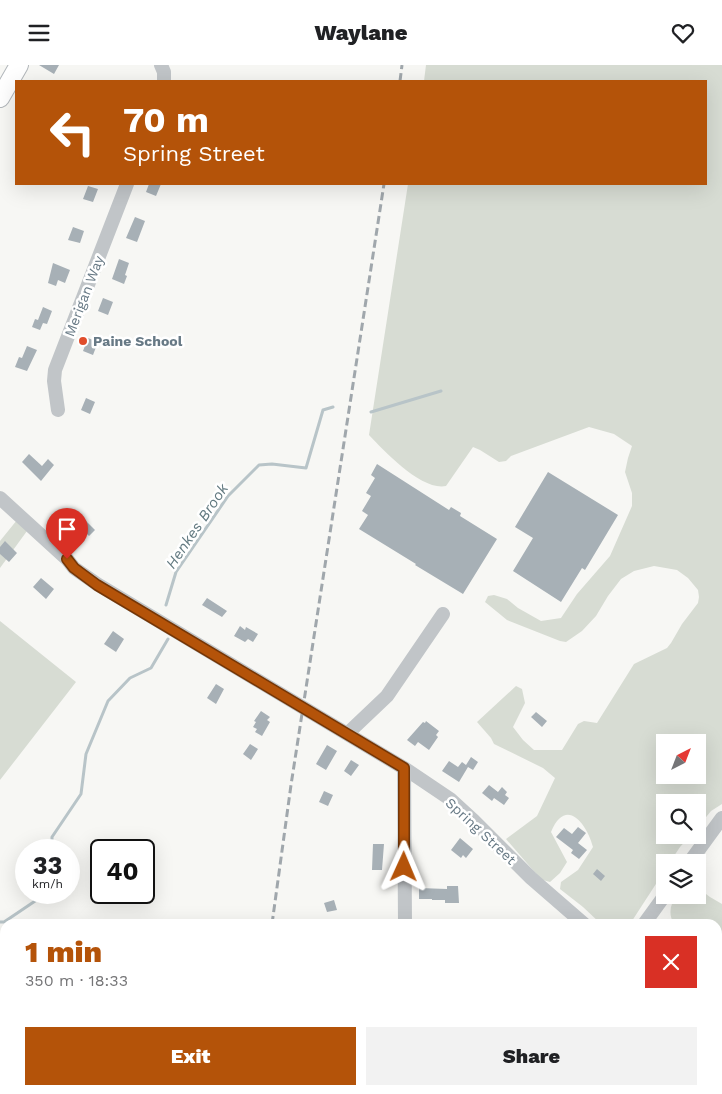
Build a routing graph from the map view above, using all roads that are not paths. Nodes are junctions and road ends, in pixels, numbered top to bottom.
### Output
1 (19, 65) edge
2 (162, 65) edge
3 (164, 80) edge
4 (0, 98) edge
5 (127, 185) edge
6 (58, 410) dead end
7 (0, 498) edge
8 (443, 614) dead end
9 (347, 734) junction
10 (404, 768) junction
11 (722, 818) edge
12 (696, 854) edge
13 (658, 904) edge
14 (405, 919) edge
15 (578, 919) edge
16 (648, 919) edge

1 - 4 main road
2 - 3 street
5 - 6 street, Merigan Way
7 - 9 street, Spring Street
8 - 9 street
9 - 10 street, Spring Street
10 - 14 street
10 - 15 street, Spring Street
11 - 12 street
13 - 16 street

